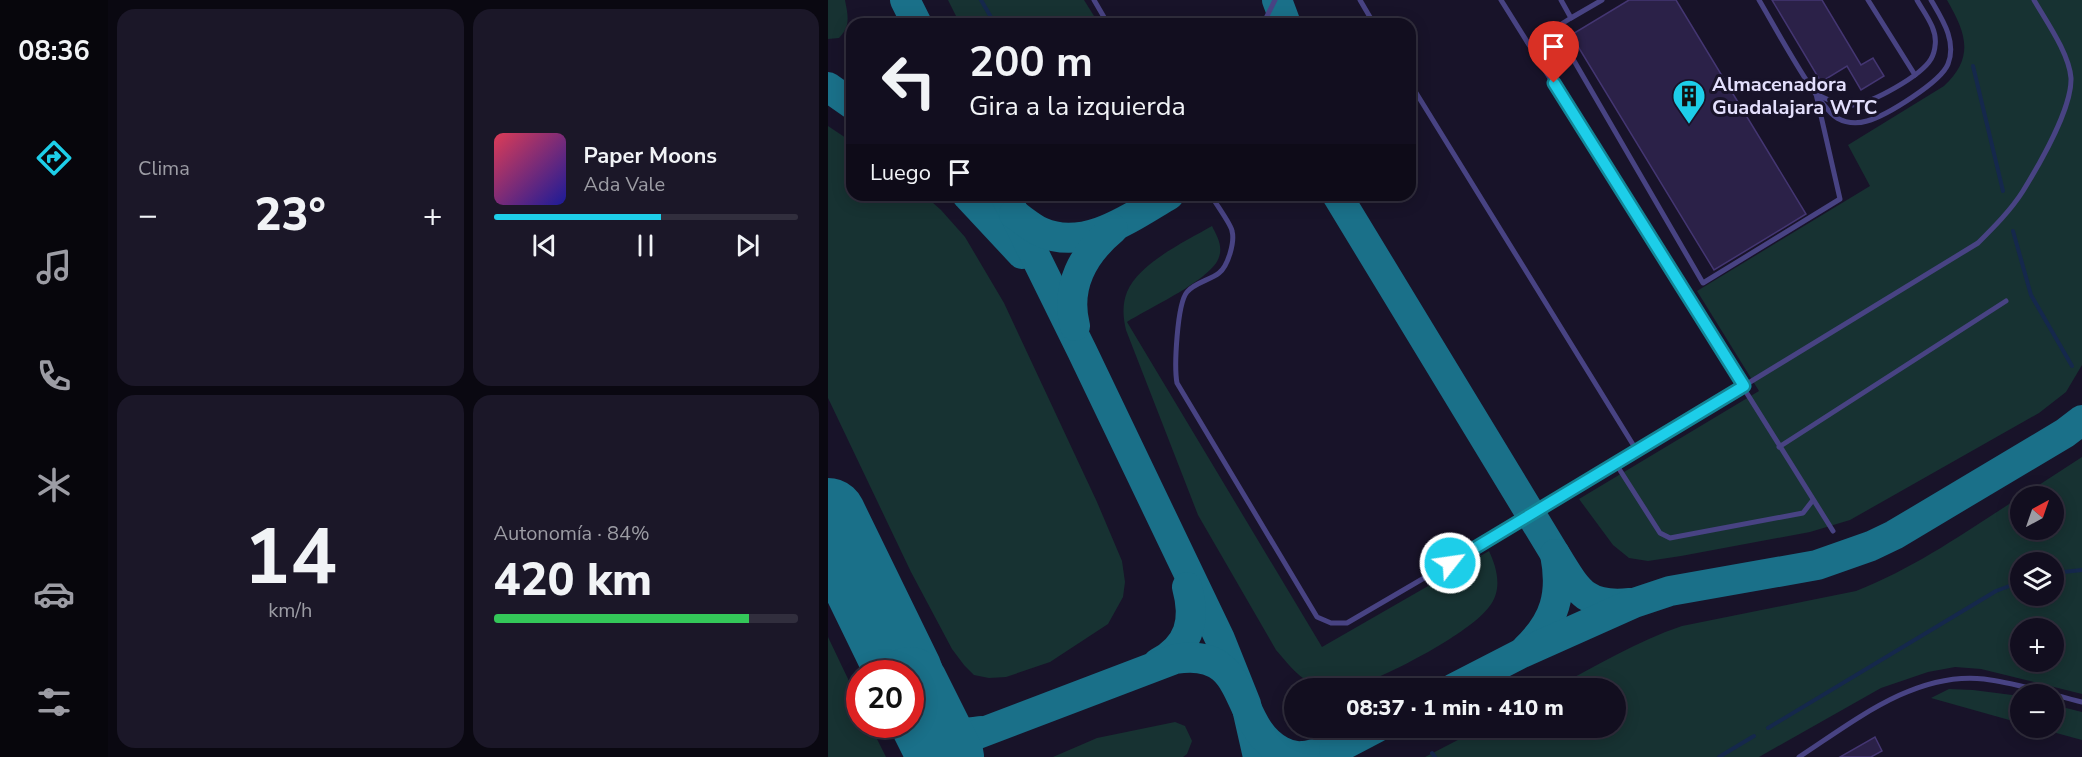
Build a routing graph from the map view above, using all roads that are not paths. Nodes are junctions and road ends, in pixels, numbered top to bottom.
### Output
1 (1094, 0) edge
2 (1275, 0) edge
3 (1360, 0) edge
4 (1502, 0) edge
5 (1560, 0) edge
6 (1602, 0) edge
7 (1759, 0) edge
8 (1868, 0) edge
9 (1917, 0) edge
10 (1931, 0) edge
11 (2034, 0) edge
12 (1104, 18) edge
13 (1266, 18) edge
14 (1370, 18) edge
15 (1571, 18) junction
16 (1555, 28) junction
17 (1528, 42) junction
18 (1915, 75) junction
19 (1416, 93) edge
20 (1816, 94) junction
21 (1215, 201) edge
22 (2006, 301) dead end
23 (1744, 386) junction
24 (1779, 447) junction
25 (1637, 451) junction
26 (1616, 464) junction
27 (1813, 500) junction
28 (1833, 531) dead end
29 (2082, 702) edge
30 (1799, 757) edge

1 - 12 lane
2 - 13 lane
3 - 14 lane
4 - 17 lane
5 - 15 lane
6 - 15 lane
7 - 20 lane
8 - 18 lane
9 - 18 lane
10 - 20 lane
11 - 23 lane
15 - 16 lane
16 - 17 lane
16 - 20 lane
17 - 23 lane
18 - 20 lane
19 - 25 lane
21 - 26 lane
22 - 24 lane
23 - 24 lane
23 - 25 lane
24 - 27 lane
25 - 26 lane
26 - 27 lane
27 - 28 lane
29 - 30 lane

